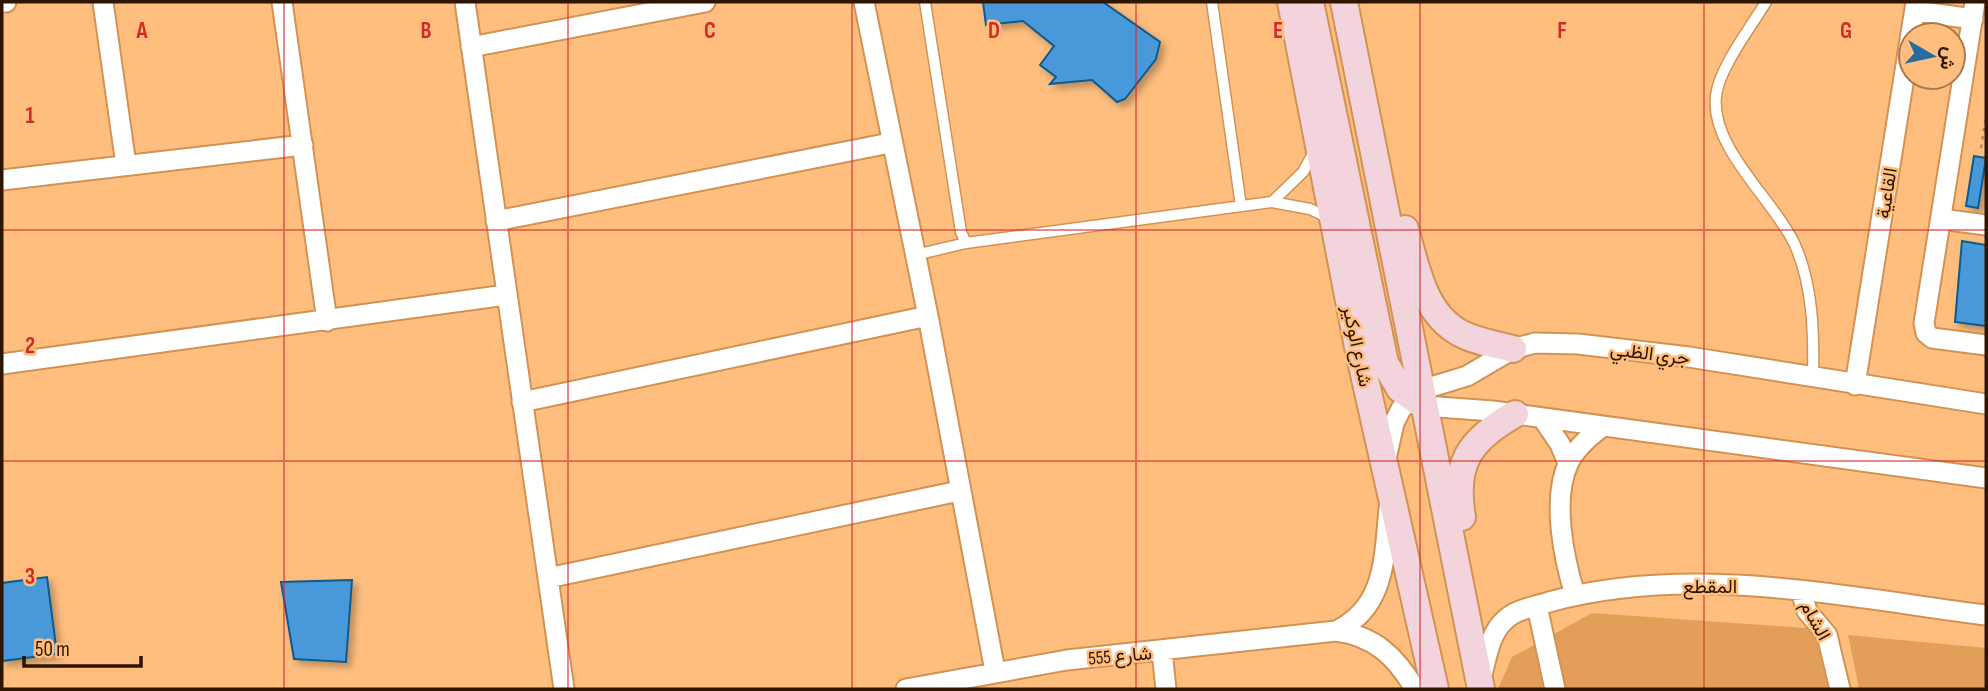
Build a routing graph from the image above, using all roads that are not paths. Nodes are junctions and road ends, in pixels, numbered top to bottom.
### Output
1 (103, 2) edge
2 (282, 2) edge
3 (465, 2) edge
4 (705, 2) edge
5 (864, 2) edge
6 (925, 2) edge
7 (1212, 2) edge
8 (1291, 2) edge
9 (1310, 2) edge
10 (1344, 2) edge
11 (1766, 2) edge
12 (1916, 6) edge
13 (650, 7) edge
14 (1974, 10) edge
15 (471, 47) junction
16 (890, 143) junction
17 (303, 145) junction
18 (1317, 147) junction
19 (126, 164) junction
20 (2, 180) edge
21 (1379, 181) junction
22 (1272, 202) junction
23 (1241, 206) junction
24 (1941, 219) junction
25 (1332, 220) junction
26 (496, 221) junction
27 (1986, 225) edge
28 (966, 243) junction
29 (915, 255) junction
30 (506, 295) junction
31 (928, 316) junction
32 (327, 321) junction
33 (1986, 345) edge
34 (1513, 349) junction
35 (2, 364) edge
36 (1813, 377) junction
37 (1855, 384) junction
38 (1419, 398) junction
39 (522, 402) junction
40 (1986, 404) edge
41 (1515, 414) junction
42 (1543, 419) junction
43 (1602, 426) junction
44 (1568, 463) junction
45 (1986, 478) edge
46 (1388, 488) junction
47 (959, 491) junction
48 (1460, 573) junction
49 (548, 578) junction
50 (1801, 591) junction
51 (1575, 595) junction
52 (1537, 606) junction
53 (1986, 615) edge
54 (1336, 631) junction
55 (1162, 651) junction
56 (995, 671) junction
57 (1481, 686) edge
58 (564, 689) edge
59 (906, 689) edge
60 (1166, 689) edge
61 (1415, 689) edge
62 (1435, 689) edge
63 (1555, 689) edge
64 (1840, 689) edge

1 - 19 street
2 - 17 street
3 - 15 street
4 - 13 street
5 - 16 street
6 - 28 lane
7 - 23 lane
8 - 18 main road, شارع الوكير
9 - 38 main road
10 - 21 main road
11 - 36 lane
12 - 14 street
12 - 37 street, القاعية
13 - 15 street
14 - 24 street
15 - 26 street
16 - 26 street
16 - 29 street
17 - 19 street
17 - 32 street
18 - 22 lane
18 - 25 main road, شارع الوكير
19 - 20 street
21 - 34 main road
21 - 38 main road
22 - 23 lane
22 - 25 lane
23 - 28 lane
24 - 27 street
24 - 33 street
25 - 46 main road, شارع الوكير
26 - 30 street
28 - 29 lane
29 - 31 street
30 - 32 street
30 - 39 street
31 - 39 street
31 - 47 street
32 - 35 street
34 - 36 street, جري الظبي
34 - 38 street, جري الظبي
36 - 37 street, جري الظبي
37 - 40 street, جري الظبي
38 - 41 street
38 - 46 street
38 - 48 main road
39 - 49 street
41 - 42 street
41 - 48 main road
42 - 43 street
42 - 44 street
43 - 44 street
43 - 45 street
44 - 51 street
46 - 54 street
46 - 62 main road, شارع الوكير
47 - 49 street
47 - 56 street
48 - 57 main road
49 - 58 street
50 - 51 street, المقطع
50 - 53 street, المقطع
50 - 64 street, الشام
51 - 52 street, المقطع
52 - 57 street, المقطع
52 - 63 street
54 - 55 street, شارع 555
54 - 61 street, شارع 555
55 - 56 street, شارع 555
55 - 60 street
56 - 59 street, شارع 555

